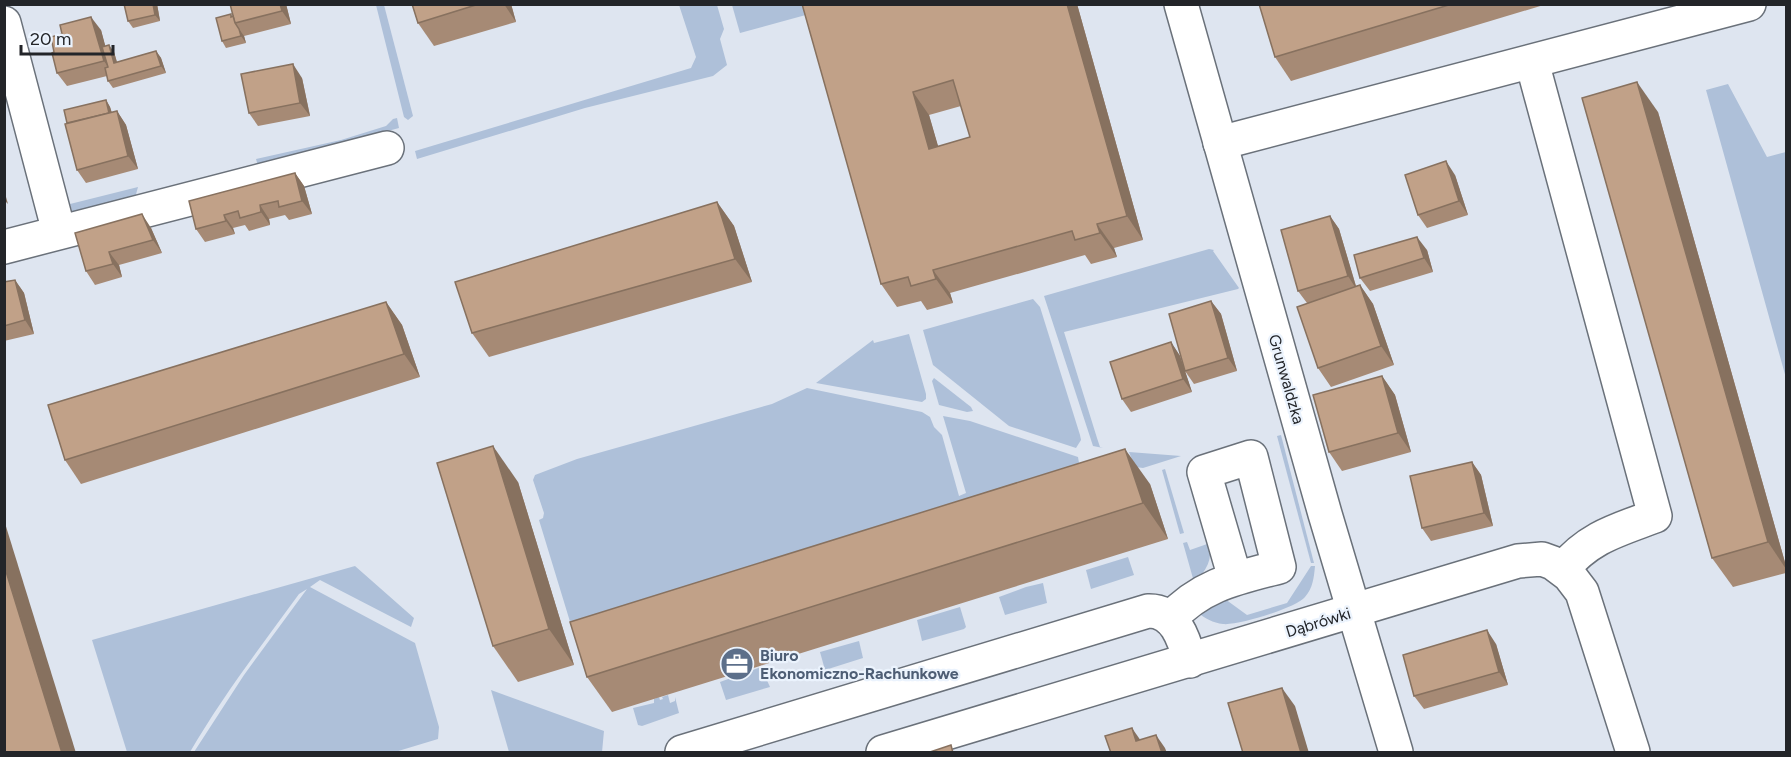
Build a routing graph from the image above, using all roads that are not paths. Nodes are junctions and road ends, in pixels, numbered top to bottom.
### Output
1 (1181, 4) edge
2 (1749, 4) edge
3 (4, 23) edge
4 (1532, 63) junction
5 (1220, 143) junction
6 (387, 148) dead end
7 (59, 232) junction
8 (4, 247) edge
9 (1563, 569) junction
10 (1235, 578) dead end
11 (1353, 611) junction
12 (1170, 619) junction
13 (1190, 661) junction
14 (682, 753) edge
15 (883, 753) edge
16 (1396, 753) edge
17 (1633, 753) edge

1 - 5 street, Grunwaldzka
2 - 4 street
3 - 7 street
4 - 5 street
4 - 9 street
5 - 11 street, Grunwaldzka
6 - 7 street
7 - 8 street
9 - 11 street, Dąbrówki
9 - 17 street
10 - 12 street
11 - 13 street, Dąbrówki
11 - 16 street, Grunwaldzka
12 - 13 street
12 - 14 street
13 - 15 street, Dąbrówki

